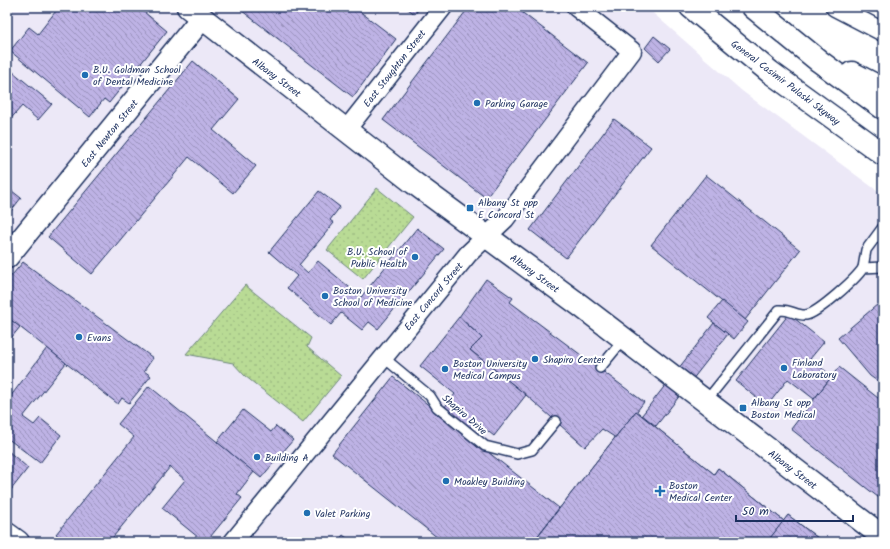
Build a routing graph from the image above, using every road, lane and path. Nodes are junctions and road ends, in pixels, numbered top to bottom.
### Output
1 (443, 7) edge
2 (576, 7) edge
3 (691, 7) edge
4 (753, 7) edge
5 (835, 7) edge
6 (200, 11) edge
7 (883, 32) edge
8 (806, 51) junction
9 (883, 89) edge
10 (883, 108) edge
11 (346, 130) junction
12 (883, 154) edge
13 (883, 227) edge
14 (485, 236) junction
15 (7, 257) edge
16 (883, 267) edge
17 (863, 268) junction
18 (624, 339) junction
19 (383, 357) junction
20 (600, 368) dead end
21 (705, 402) junction
22 (556, 421) dead end
23 (7, 534) edge
24 (883, 537) edge
25 (18, 542) edge
26 (233, 542) edge

1 - 11 street, East Stoughton Street
2 - 14 street, East Concord Street
3 - 12 main road, General Casimir Pulaski Skyway
4 - 8 main road
5 - 7 street
6 - 11 main road, Albany Street
6 - 15 main road, East Newton Street
8 - 9 main road
8 - 10 main road
11 - 14 main road, Albany Street
13 - 17 lane
14 - 18 main road, Albany Street
14 - 19 street, East Concord Street
16 - 17 lane
17 - 21 lane
18 - 20 lane
18 - 21 main road, Albany Street
19 - 22 lane, Shapiro Drive
19 - 26 street, East Concord Street
21 - 24 main road, Albany Street
23 - 25 main road

